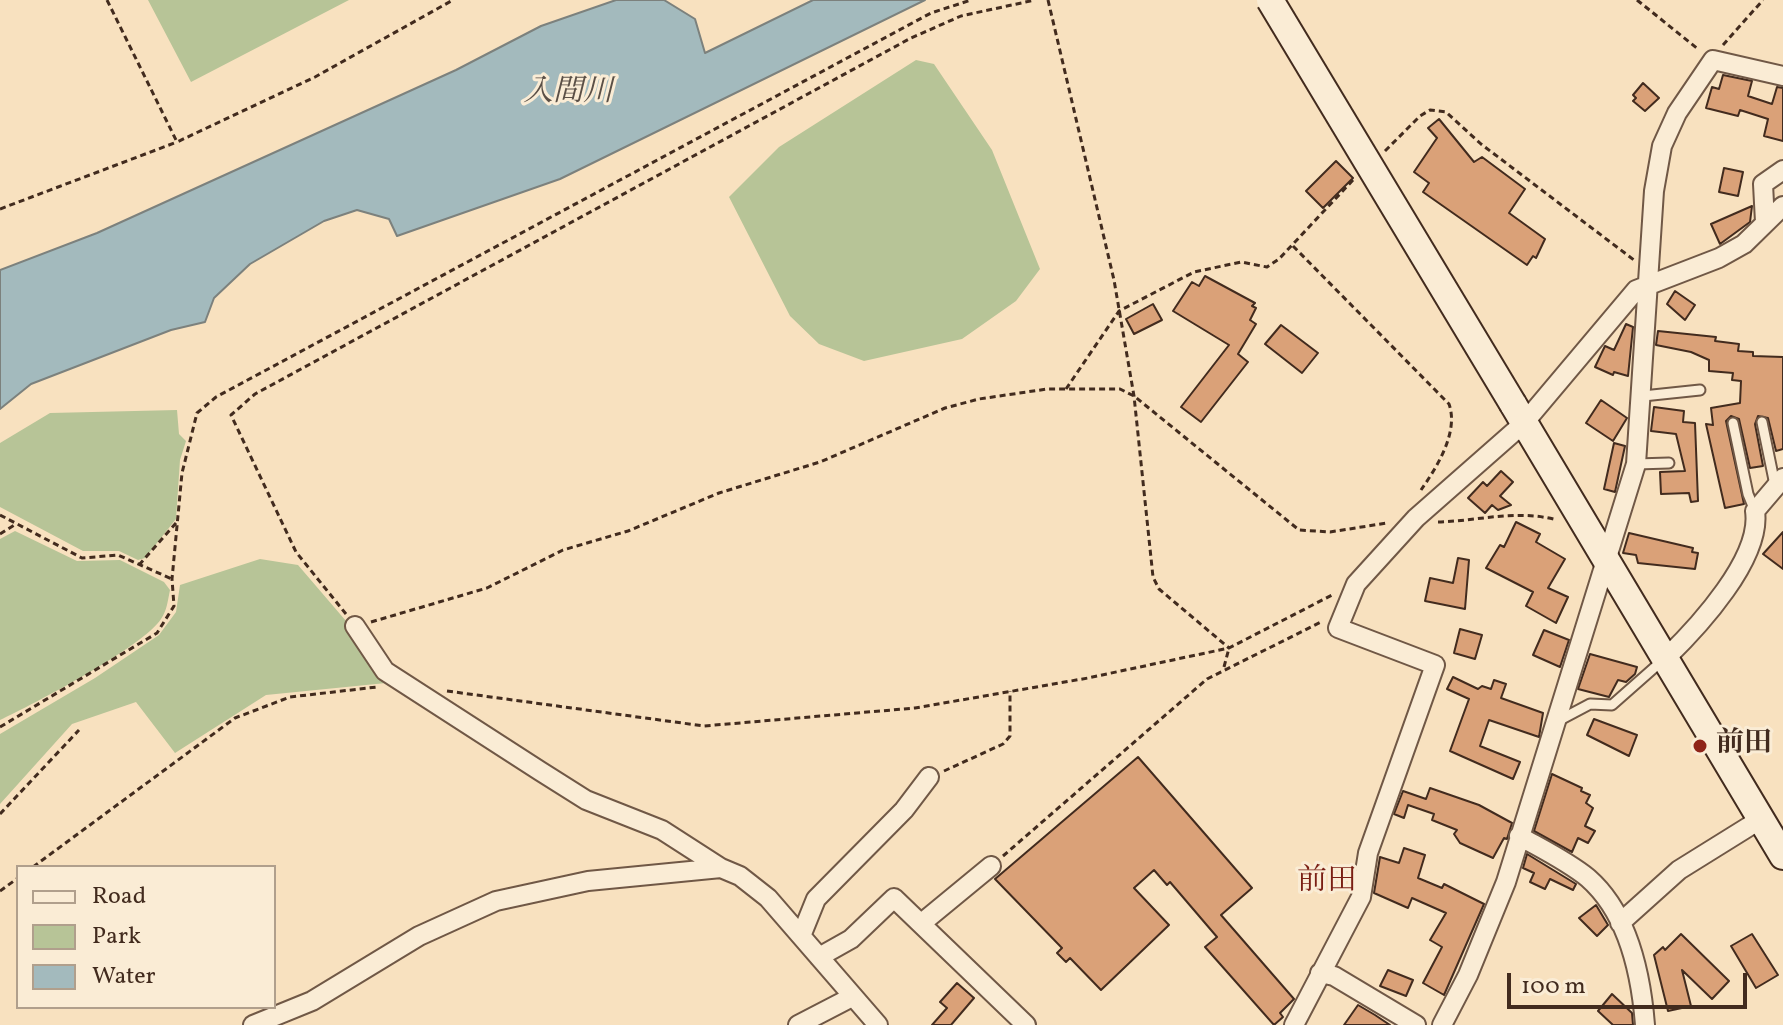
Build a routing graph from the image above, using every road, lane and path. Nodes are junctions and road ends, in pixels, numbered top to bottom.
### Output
1 (107, 0) edge
2 (453, 0) edge
3 (971, 0) edge
4 (1035, 0) edge
5 (1048, 0) edge
6 (1270, 0) edge
7 (1637, 0) edge
8 (1763, 0) edge
9 (1713, 60) junction
10 (1783, 76) edge
11 (177, 142) junction
12 (1375, 160) dead end
13 (1783, 170) edge
14 (1354, 178) dead end
15 (1783, 206) edge
16 (0, 209) edge
17 (1765, 222) junction
18 (1292, 245) junction
19 (1649, 279) junction
20 (1119, 311) junction
21 (1066, 389) junction
22 (1700, 390) dead end
23 (1134, 396) junction
24 (1643, 396) junction
25 (1518, 414) junction
26 (1762, 422) dead end
27 (1733, 423) dead end
28 (1669, 463) dead end
29 (1636, 464) junction
30 (1779, 481) edge
31 (1755, 511) junction
32 (0, 515) edge
33 (1416, 518) junction
34 (178, 521) junction
35 (16, 524) junction
36 (1584, 527) junction
37 (0, 534) edge
38 (1604, 558) junction
39 (139, 565) junction
40 (172, 579) junction
41 (1356, 584) junction
42 (355, 626) junction
43 (1338, 628) junction
44 (1229, 648) junction
45 (1666, 658) junction
46 (1224, 668) junction
47 (406, 684) junction
48 (1010, 691) junction
49 (1556, 722) junction
50 (0, 727) edge
51 (79, 730) dead end
52 (929, 777) joint
53 (0, 814) edge
54 (1761, 819) junction
55 (1519, 836) junction
56 (1783, 856) edge
57 (36, 865) edge
58 (991, 866) joint
59 (721, 868) junction
60 (923, 922) junction
61 (1620, 923) junction
62 (801, 936) junction
63 (819, 957) junction
64 (1320, 973) junction
65 (852, 997) junction
66 (253, 1025) edge
67 (798, 1025) edge
68 (878, 1025) edge
69 (1026, 1025) edge
70 (1294, 1025) edge
71 (1416, 1025) edge
72 (1442, 1025) edge
73 (1645, 1025) edge

1 - 11 path
2 - 11 path
3 - 34 path
4 - 42 path
5 - 20 path
6 - 25 street, bridge
7 - 9 path
8 - 9 path
9 - 10 street
9 - 19 street
11 - 16 path
12 - 19 path
13 - 17 street
14 - 18 path
15 - 17 street
17 - 19 street
18 - 20 path
18 - 33 path
19 - 24 street
19 - 25 street
20 - 21 path
20 - 23 path
21 - 23 path
21 - 42 path
22 - 24 lane
23 - 33 path
23 - 44 path
24 - 29 street
25 - 33 street
25 - 36 street
26 - 30 lane
27 - 31 lane
28 - 29 lane
29 - 38 street
30 - 31 street
31 - 45 street
32 - 35 path
33 - 36 path
33 - 41 street
34 - 39 path
34 - 40 path
35 - 37 path
35 - 39 path
36 - 38 street
38 - 45 street
38 - 49 street
39 - 40 path
40 - 50 path
41 - 43 street
41 - 44 path
42 - 47 street
43 - 46 path
43 - 64 street
44 - 46 path
44 - 48 path
45 - 49 lane
45 - 54 street
46 - 58 path
47 - 48 path
47 - 57 path
47 - 59 street
48 - 52 path
49 - 55 street
51 - 53 path
52 - 62 street
54 - 56 street
54 - 61 street
55 - 61 street
55 - 72 street
58 - 60 street
59 - 62 street
59 - 66 street
60 - 63 street
60 - 69 street
61 - 73 street
62 - 63 street
63 - 65 street
64 - 70 street
64 - 71 street
65 - 67 street
65 - 68 street

